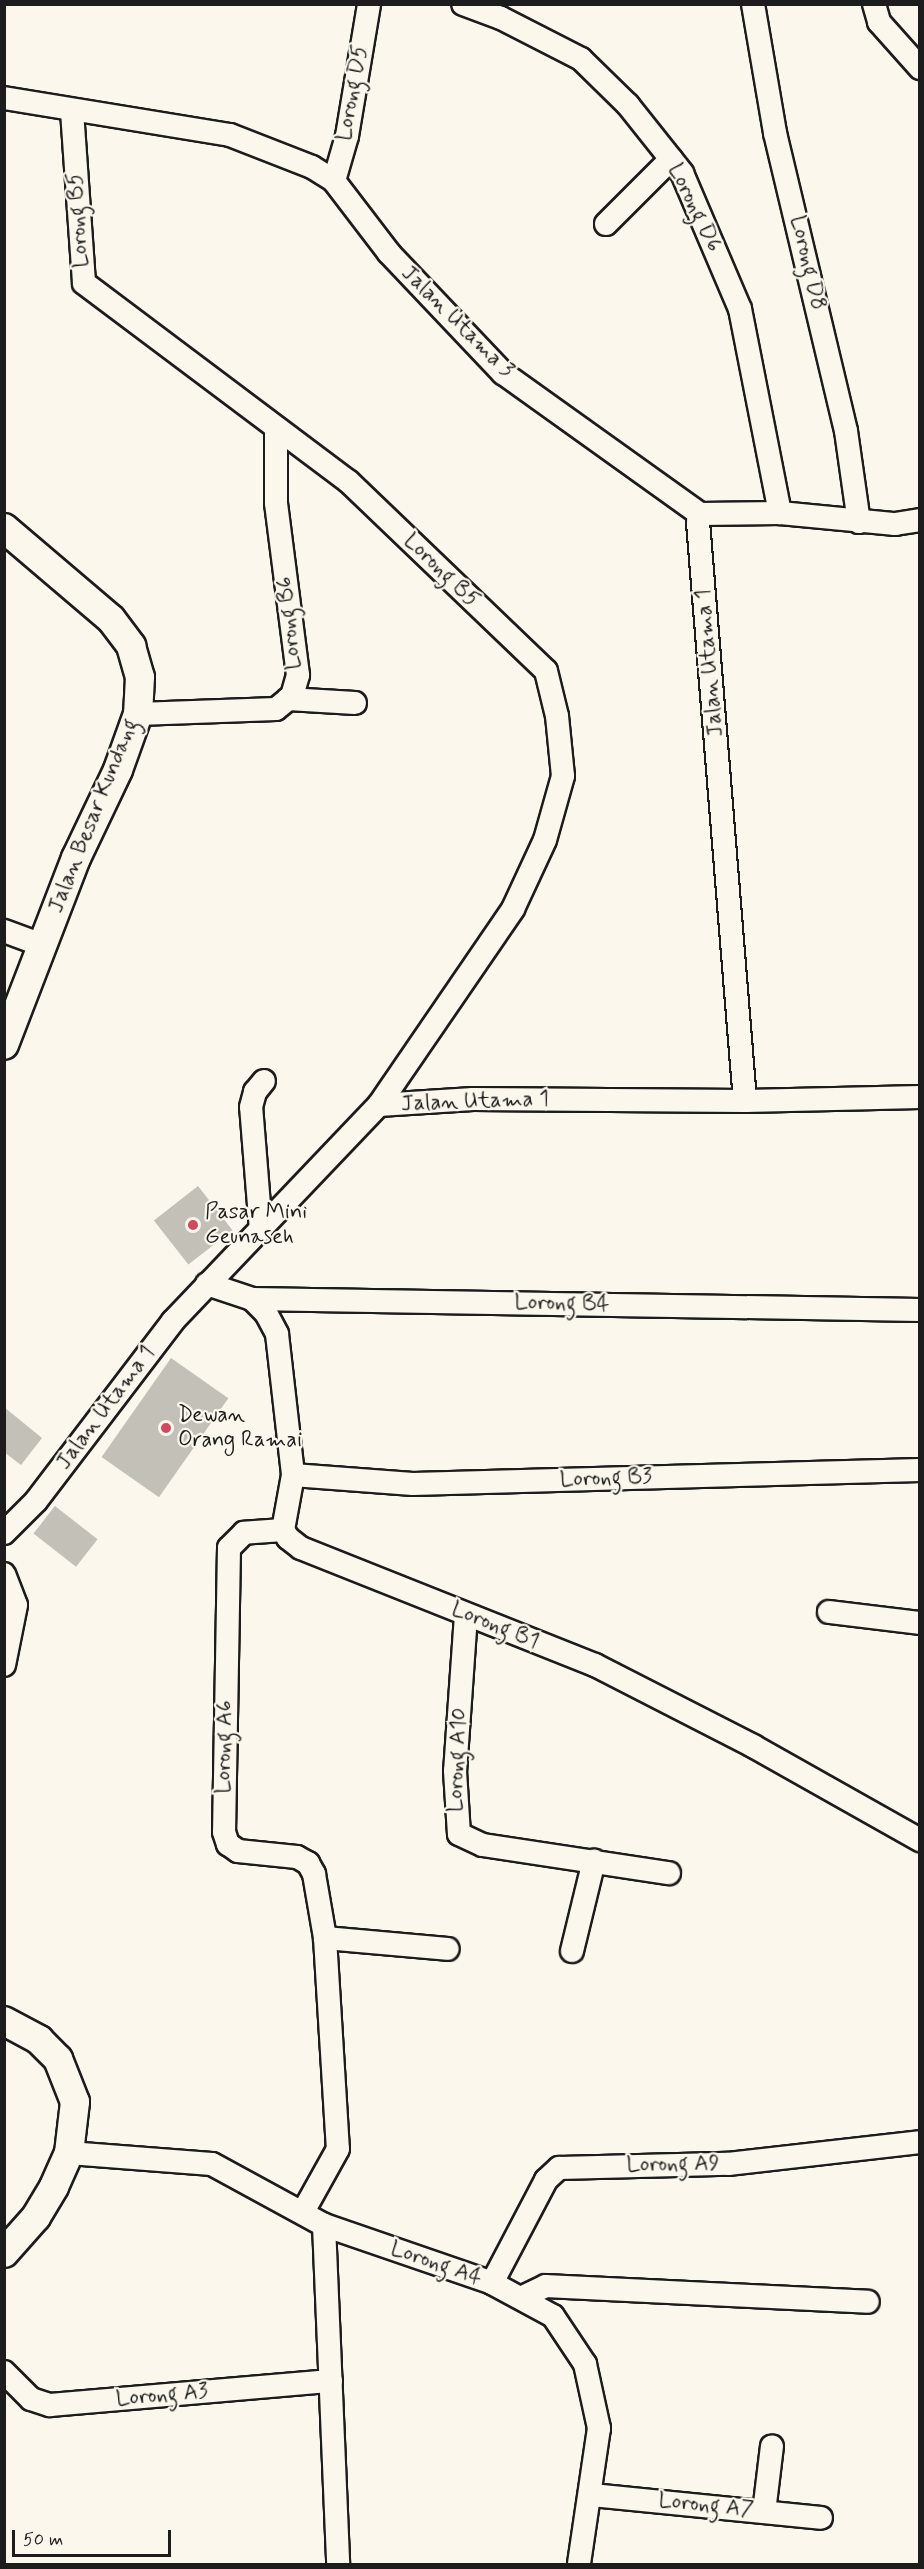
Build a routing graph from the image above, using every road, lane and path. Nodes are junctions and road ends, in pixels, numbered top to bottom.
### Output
1 (369, 4) edge
2 (463, 4) edge
3 (753, 4) edge
4 (874, 4) edge
5 (920, 68) edge
6 (4, 98) edge
7 (72, 111) junction
8 (671, 159) junction
9 (334, 181) junction
10 (606, 224) dead end
11 (276, 428) junction
12 (700, 513) junction
13 (780, 513) junction
14 (920, 520) edge
15 (859, 522) junction
16 (4, 528) edge
17 (288, 699) junction
18 (355, 703) dead end
19 (138, 714) junction
20 (4, 931) edge
21 (42, 945) junction
22 (4, 1046) edge
23 (264, 1081) dead end
24 (920, 1097) edge
25 (745, 1101) junction
26 (379, 1105) junction
27 (261, 1230) junction
28 (207, 1284) junction
29 (252, 1299) junction
30 (920, 1311) edge
31 (920, 1470) edge
32 (293, 1475) junction
33 (283, 1530) junction
34 (4, 1533) edge
35 (4, 1574) edge
36 (829, 1612) dead end
37 (466, 1615) junction
38 (920, 1623) edge
39 (4, 1665) edge
40 (920, 1840) edge
41 (594, 1862) junction
42 (669, 1873) dead end
43 (325, 1938) junction
44 (448, 1948) dead end
45 (572, 1951) dead end
46 (4, 2021) edge
47 (920, 2142) edge
48 (69, 2153) junction
49 (303, 2212) junction
50 (324, 2225) junction
51 (4, 2253) edge
52 (492, 2283) junction
53 (523, 2297) junction
54 (868, 2302) dead end
55 (4, 2372) edge
56 (331, 2381) junction
57 (772, 2446) dead end
58 (592, 2495) junction
59 (764, 2512) junction
60 (820, 2518) dead end
61 (338, 2565) edge
62 (579, 2565) edge

1 - 9 street, Lorong D5
2 - 8 street, Lorong D6
3 - 15 street, Lorong D8
4 - 5 street
6 - 7 street, Jalan Utama 3
7 - 9 street, Jalan Utama 3
7 - 11 street, Lorong B5
8 - 10 street
8 - 13 street, Lorong D6
9 - 12 street, Jalan Utama 3
11 - 17 street, Lorong B6
11 - 26 street, Lorong B5
12 - 13 street
12 - 25 street, Jalan Utama 1
13 - 15 street
14 - 15 street
16 - 19 main road, Jalan Besar Kundang
17 - 18 street
17 - 19 street, Lorong B6
19 - 21 main road, Jalan Besar Kundang
20 - 21 street
21 - 22 main road, Jalan Besar Kundang
23 - 27 street
24 - 25 street, Jalan Utama 1
25 - 26 street, Jalan Utama 1
26 - 27 street, Jalan Utama 1
27 - 28 street, Jalan Utama 1
28 - 29 street, Lorong B4
28 - 34 street, Jalan Utama 1
29 - 30 street, Lorong B4
29 - 32 street
31 - 32 street, Lorong B3
32 - 33 street
33 - 37 street, Lorong B1
33 - 43 street, Lorong A6
35 - 39 street
36 - 38 street
37 - 40 street, Lorong B1
37 - 41 street, Lorong A10
41 - 42 street, Lorong A10
41 - 45 street
43 - 44 street
43 - 49 street, Lorong A6
46 - 48 main road
47 - 52 street, Lorong A9
48 - 49 street, Lorong A4
48 - 51 main road
49 - 50 street, Lorong A4
50 - 52 street, Lorong A4
50 - 56 street
52 - 53 street, Lorong A4
53 - 54 street
53 - 58 street, Lorong A4
55 - 56 street, Lorong A3
56 - 61 street
57 - 59 street
58 - 59 street, Lorong A7
58 - 62 street, Lorong A4
59 - 60 street, Lorong A7

